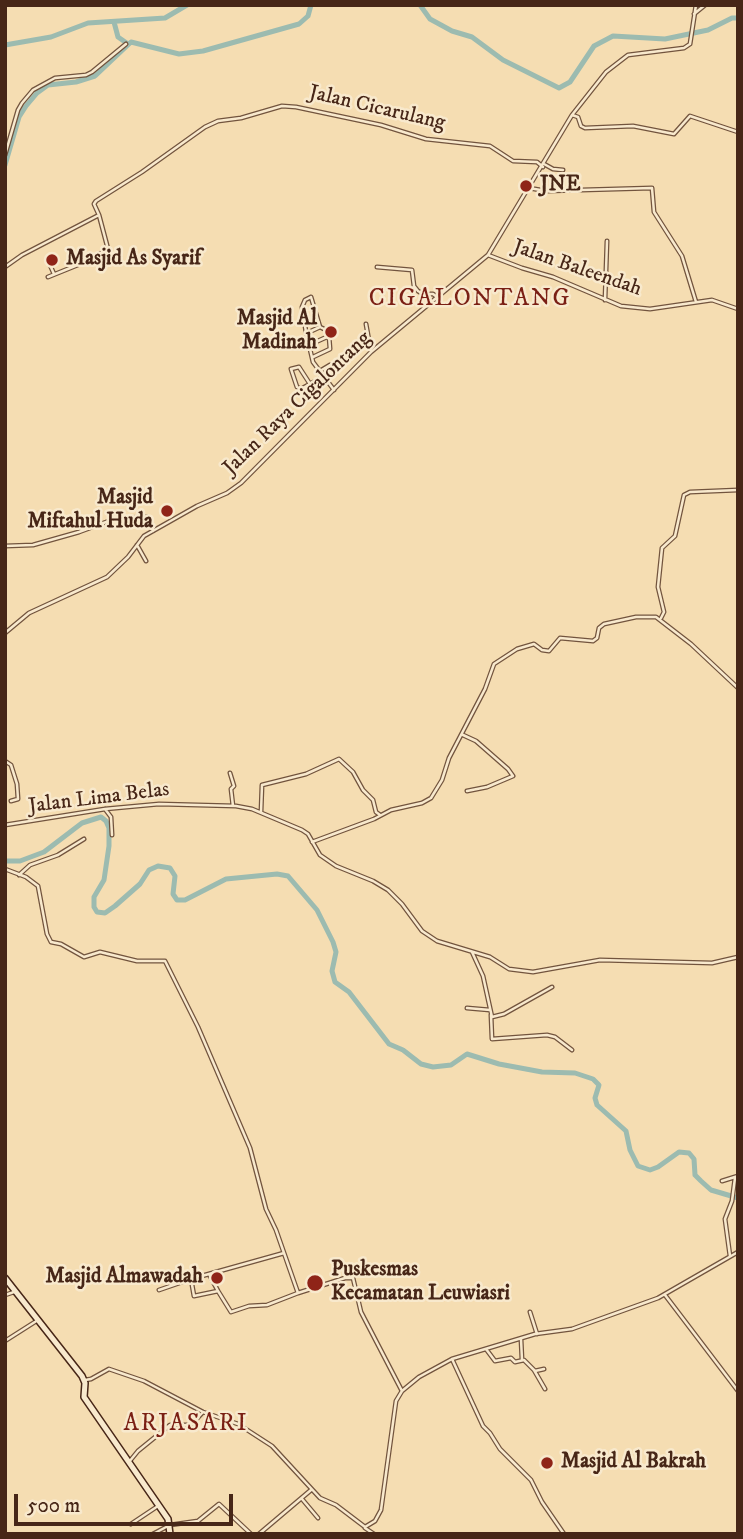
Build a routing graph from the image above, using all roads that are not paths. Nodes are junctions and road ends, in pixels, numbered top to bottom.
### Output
1 (696, 5) edge
2 (705, 5) edge
3 (694, 13) junction
4 (126, 44) dead end
5 (572, 115) junction
6 (738, 132) edge
7 (5, 155) edge
8 (543, 166) junction
9 (563, 170) dead end
10 (529, 188) junction
11 (99, 215) junction
12 (607, 241) dead end
13 (488, 254) junction
14 (50, 265) dead end
15 (5, 267) edge
16 (377, 267) dead end
17 (54, 274) junction
18 (48, 277) dead end
19 (437, 298) junction
20 (605, 300) junction
21 (696, 302) junction
22 (738, 309) edge
23 (366, 324) dead end
24 (320, 327) junction
25 (307, 333) junction
26 (329, 336) junction
27 (309, 345) junction
28 (371, 352) junction
29 (312, 358) junction
30 (330, 365) dead end
31 (320, 371) junction
32 (325, 376) junction
33 (310, 384) junction
34 (334, 390) junction
35 (738, 491) edge
36 (153, 531) junction
37 (137, 544) junction
38 (5, 546) edge
39 (146, 561) dead end
40 (661, 618) junction
41 (5, 633) edge
42 (738, 688) edge
43 (463, 735) junction
44 (5, 761) edge
45 (230, 773) dead end
46 (467, 791) dead end
47 (10, 801) dead end
48 (233, 806) junction
49 (105, 809) junction
50 (261, 812) junction
51 (381, 816) junction
52 (5, 825) edge
53 (112, 835) dead end
54 (84, 839) dead end
55 (312, 842) junction
56 (5, 869) edge
57 (19, 876) junction
58 (472, 952) junction
59 (738, 957) edge
60 (552, 987) dead end
61 (467, 1008) dead end
62 (491, 1010) junction
63 (491, 1015) junction
64 (572, 1050) dead end
65 (736, 1177) edge
66 (722, 1181) dead end
67 (738, 1252) edge
68 (284, 1253) junction
69 (730, 1256) junction
70 (209, 1274) junction
71 (5, 1278) edge
72 (191, 1279) junction
73 (159, 1290) dead end
74 (218, 1291) junction
75 (14, 1292) junction
76 (298, 1293) junction
77 (5, 1295) edge
78 (665, 1295) junction
79 (530, 1312) dead end
80 (38, 1320) junction
81 (537, 1334) junction
82 (521, 1338) junction
83 (5, 1341) edge
84 (486, 1349) junction
85 (452, 1359) junction
86 (522, 1360) junction
87 (544, 1369) dead end
88 (534, 1370) junction
89 (85, 1380) junction
90 (545, 1389) dead end
91 (402, 1391) junction
92 (738, 1391) edge
93 (203, 1412) junction
94 (129, 1462) junction
95 (311, 1490) junction
96 (302, 1499) junction
97 (158, 1506) junction
98 (318, 1518) dead end
99 (131, 1524) dead end
100 (170, 1525) junction
101 (365, 1527) junction
102 (153, 1534) edge
103 (170, 1534) edge
104 (251, 1534) edge
105 (260, 1534) edge
106 (374, 1534) edge
107 (564, 1534) edge

1 - 3 street, Jalan Raya Cigalontang
2 - 3 street
3 - 5 street, Jalan Raya Cigalontang
4 - 7 street
5 - 6 street
5 - 8 street, Jalan Raya Cigalontang
8 - 9 street
8 - 10 street, Jalan Raya Cigalontang
8 - 11 street, Jalan Cicarulang
10 - 13 street, Jalan Raya Cigalontang
10 - 21 street
11 - 15 street
11 - 17 street
12 - 20 street
13 - 19 street, Jalan Raya Cigalontang
13 - 20 street, Jalan Baleendah
14 - 17 street
16 - 19 street
17 - 18 street
19 - 28 street, Jalan Raya Cigalontang
20 - 21 street, Jalan Baleendah
21 - 22 street, Jalan Baleendah
23 - 28 street
24 - 25 street
24 - 25 street
24 - 26 street
25 - 27 street
26 - 27 street
26 - 29 street
27 - 29 street
28 - 34 street, Jalan Raya Cigalontang
29 - 31 street
30 - 31 street
31 - 32 street
32 - 33 street
32 - 34 street
33 - 33 street
34 - 36 street, Jalan Raya Cigalontang
35 - 40 street
36 - 37 street, Jalan Raya Cigalontang
36 - 38 street
37 - 39 street
37 - 41 street, Jalan Raya Cigalontang
40 - 42 street
40 - 43 street
43 - 46 street
43 - 51 street
44 - 47 street
45 - 48 street
48 - 49 street, Jalan Lima Belas
48 - 50 street, Jalan Lima Belas
49 - 52 street, Jalan Lima Belas
49 - 53 street
50 - 51 street
50 - 55 street, Jalan Lima Belas
51 - 55 street
54 - 57 street
55 - 58 street, Jalan Lima Belas
56 - 57 street
57 - 68 street
58 - 59 street, Jalan Lima Belas
58 - 62 street
60 - 63 street
61 - 62 street
62 - 63 street
63 - 64 street
65 - 66 street
65 - 69 street
67 - 69 street
68 - 70 street
68 - 76 street
69 - 78 street
70 - 72 street
70 - 74 street
71 - 75 main road
72 - 73 street
72 - 74 street
74 - 76 street
75 - 77 street
75 - 80 main road
76 - 91 street
78 - 81 street
78 - 92 street
79 - 81 street
80 - 83 street
80 - 89 main road
81 - 82 street
82 - 84 street
82 - 86 street
84 - 85 street
84 - 86 street
85 - 91 street
85 - 107 street
86 - 88 street
87 - 88 street
88 - 90 street
89 - 93 street
89 - 94 main road
91 - 101 street
93 - 94 street
93 - 95 street
94 - 97 main road
95 - 96 street
95 - 101 street
96 - 98 street
96 - 105 street
97 - 99 street
97 - 100 main road
100 - 102 street
100 - 103 main road
100 - 104 street
101 - 106 street

